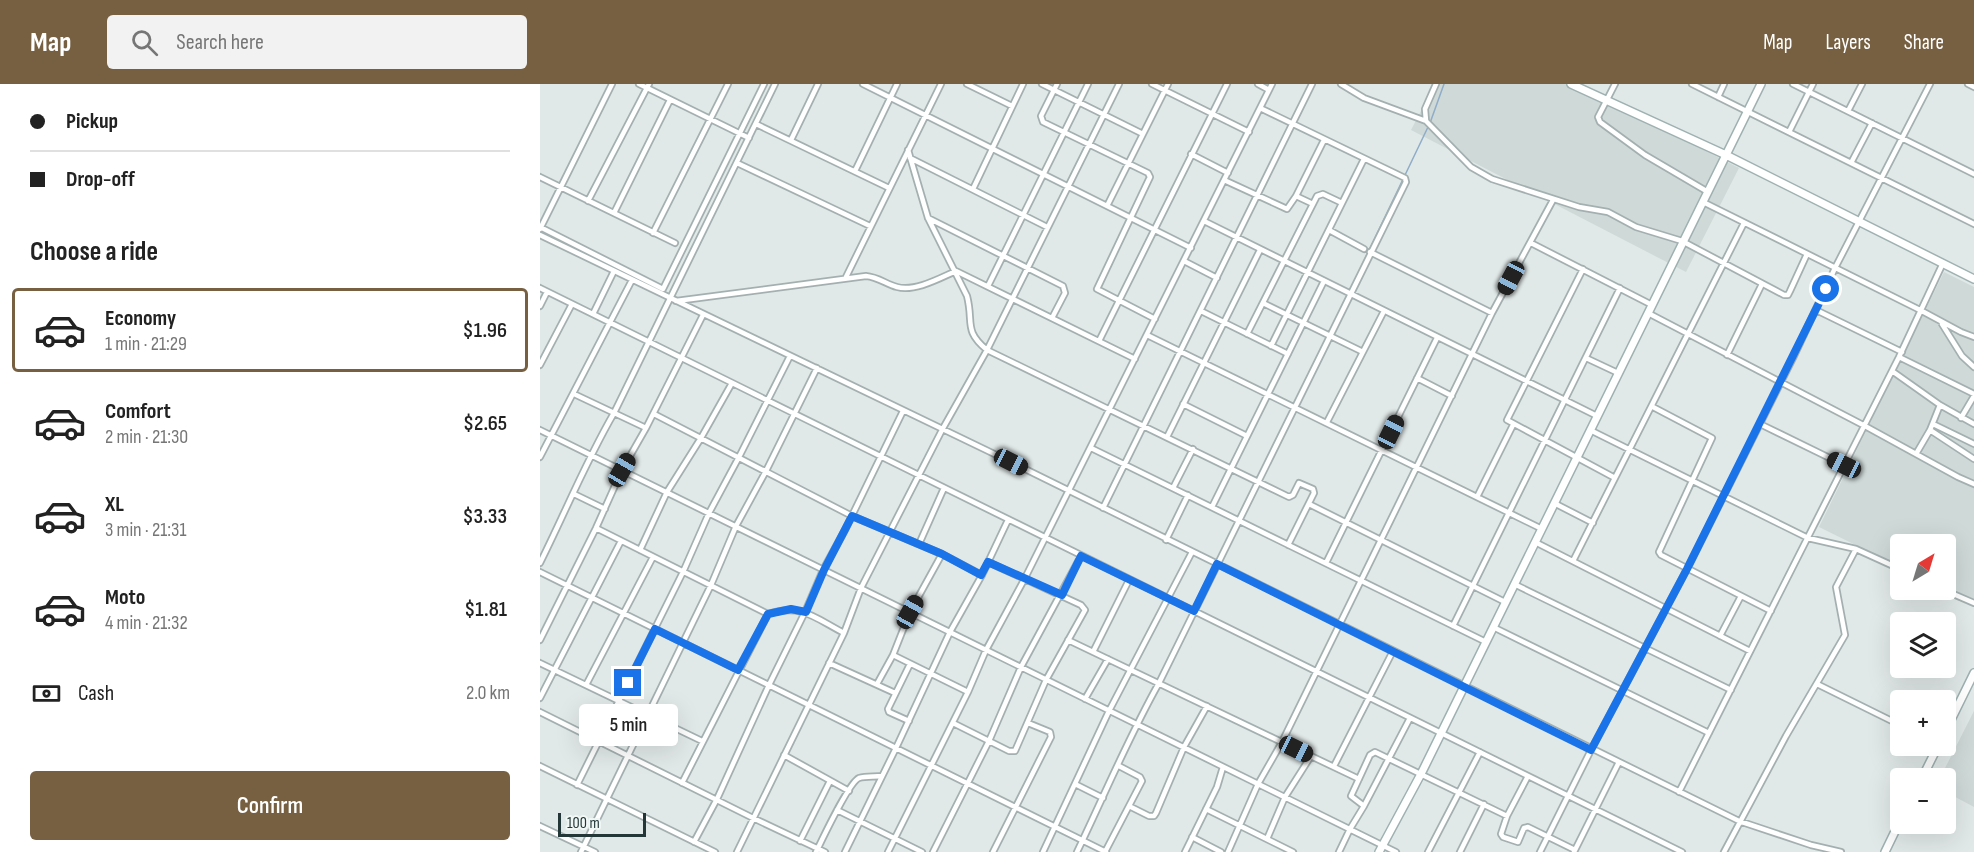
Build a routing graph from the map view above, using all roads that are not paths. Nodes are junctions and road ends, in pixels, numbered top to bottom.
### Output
1 (612, 84) edge
2 (639, 84) edge
3 (728, 84) edge
4 (764, 84) edge
5 (775, 84) edge
6 (818, 84) edge
7 (863, 84) edge
8 (897, 84) edge
9 (941, 84) edge
10 (967, 84) edge
11 (1023, 84) edge
12 (1042, 84) edge
13 (1057, 84) edge
14 (1089, 84) edge
15 (1119, 84) edge
16 (1152, 84) edge
17 (1168, 84) edge
18 (1227, 84) edge
19 (1258, 84) edge
20 (1272, 84) edge
21 (1312, 84) edge
22 (1341, 84) edge
23 (1436, 84) edge
24 (1571, 84) edge
25 (1587, 84) edge
26 (1615, 84) edge
27 (1692, 84) edge
28 (1724, 84) edge
29 (1761, 84) edge
30 (1793, 84) edge
31 (1813, 84) edge
32 (1862, 84) edge
33 (1930, 84) edge
34 (1968, 84) edge
35 (648, 86) edge
36 (975, 86) edge
37 (1974, 87) edge
38 (1054, 90) junction
39 (1165, 90) junction
40 (1269, 90) junction
41 (1588, 92) junction
42 (1809, 92) junction
43 (1718, 97) junction
44 (890, 98) junction
45 (670, 100) junction
46 (1607, 101) junction
47 (1079, 102) junction
48 (1012, 106) junction
49 (1260, 108) junction
50 (1747, 111) junction
51 (1848, 111) junction
52 (1104, 114) junction
53 (1212, 114) junction
54 (926, 115) junction
55 (710, 120) junction
56 (1426, 121) junction
57 (1872, 123) junction
58 (756, 124) junction
59 (1292, 124) junction
60 (1064, 132) junction
61 (1249, 132) junction
62 (1789, 132) junction
63 (739, 134) junction
64 (1143, 134) junction
65 (749, 138) junction
66 (1901, 138) junction
67 (790, 140) junction
68 (1324, 140) junction
69 (1089, 144) junction
70 (992, 149) junction
71 (908, 150) junction
72 (1191, 154) junction
73 (1726, 155) junction
74 (910, 158) junction
75 (1364, 159) junction
76 (737, 163) junction
77 (1851, 163) junction
78 (1128, 164) junction
79 (855, 171) junction
80 (1228, 172) junction
81 (1043, 174) junction
82 (1974, 174) edge
83 (540, 177) edge
84 (1881, 178) junction
85 (1224, 180) junction
86 (1068, 186) junction
87 (561, 187) junction
88 (889, 188) junction
89 (973, 189) junction
90 (1708, 192) junction
91 (1257, 195) junction
92 (1296, 196) junction
93 (1553, 200) junction
94 (588, 201) junction
95 (1703, 202) junction
96 (1342, 203) junction
97 (1313, 204) junction
98 (1107, 206) junction
99 (614, 213) junction
100 (1023, 214) junction
101 (928, 218) junction
102 (1130, 218) junction
103 (1204, 221) junction
104 (1859, 222) junction
105 (1744, 223) junction
106 (1974, 224) edge
107 (870, 226) junction
108 (1047, 227) junction
109 (540, 228) edge
110 (1155, 230) junction
111 (1329, 231) junction
112 (653, 233) junction
113 (540, 235) edge
114 (1237, 238) junction
115 (1682, 241) junction
116 (675, 243) dead end
117 (1531, 243) junction
118 (1191, 248) junction
119 (1364, 249) dead end
120 (1260, 250) junction
121 (1371, 252) junction
122 (1807, 254) junction
123 (1003, 256) junction
124 (1184, 261) junction
125 (1284, 261) junction
126 (1943, 263) junction
127 (1723, 264) junction
128 (1027, 268) junction
129 (1836, 268) junction
130 (1582, 269) junction
131 (615, 271) junction
132 (956, 271) junction
133 (1308, 273) junction
134 (846, 277) junction
135 (1217, 278) junction
136 (1974, 279) edge
137 (632, 280) junction
138 (1324, 282) junction
139 (1762, 284) junction
140 (988, 286) junction
141 (540, 288) edge
142 (1620, 288) junction
143 (547, 292) junction
144 (1349, 294) junction
145 (1013, 298) junction
146 (673, 300) junction
147 (1119, 301) junction
148 (1263, 303) junction
149 (572, 304) junction
150 (1652, 304) junction
151 (540, 306) edge
152 (1816, 310) junction
153 (1201, 311) junction
154 (1384, 311) junction
155 (1922, 311) junction
156 (1492, 313) junction
157 (1648, 313) junction
158 (593, 314) junction
159 (1287, 314) junction
160 (703, 315) junction
161 (1052, 318) junction
162 (1155, 319) junction
163 (1941, 321) junction
164 (1224, 322) junction
165 (609, 323) junction
166 (1304, 323) junction
167 (1247, 334) junction
168 (1147, 335) junction
169 (1329, 335) junction
170 (1688, 335) junction
171 (1974, 337) edge
172 (1437, 338) junction
173 (1099, 341) junction
174 (649, 342) junction
175 (1271, 346) junction
176 (987, 350) junction
177 (1181, 351) junction
178 (1363, 352) junction
179 (1288, 354) junction
180 (1472, 354) junction
181 (1727, 355) junction
182 (1901, 355) junction
183 (790, 356) junction
184 (681, 358) junction
185 (1586, 358) junction
186 (1135, 359) junction
187 (1204, 362) junction
188 (540, 365) edge
189 (1974, 367) edge
190 (817, 368) junction
191 (1892, 372) junction
192 (1618, 373) junction
193 (1417, 378) junction
194 (1525, 380) junction
195 (732, 383) junction
196 (1780, 384) junction
197 (574, 394) junction
198 (1269, 394) junction
199 (1974, 395) edge
200 (1452, 396) junction
201 (1565, 399) junction
202 (768, 401) junction
203 (1183, 404) junction
204 (1941, 405) junction
205 (1653, 406) junction
206 (1294, 407) junction
207 (1110, 409) junction
208 (903, 411) junction
209 (614, 413) junction
210 (654, 414) junction
211 (794, 414) junction
212 (1597, 416) junction
213 (1961, 418) junction
214 (1327, 422) junction
215 (1760, 424) junction
216 (1933, 424) junction
217 (1974, 424) edge
218 (1144, 425) junction
219 (1514, 425) junction
220 (1864, 426) junction
221 (646, 428) junction
222 (540, 430) edge
223 (942, 430) junction
224 (1590, 430) junction
225 (1930, 430) junction
226 (550, 435) junction
227 (1247, 436) junction
228 (1167, 437) junction
229 (701, 438) junction
230 (1545, 441) junction
231 (1974, 444) edge
232 (1091, 448) junction
233 (1192, 449) junction
234 (1383, 450) junction
235 (1630, 450) junction
236 (590, 454) junction
237 (1916, 454) junction
238 (880, 456) junction
239 (540, 457) edge
240 (739, 457) junction
241 (1577, 458) junction
242 (1974, 459) edge
243 (1125, 464) junction
244 (1844, 465) junction
245 (1417, 467) junction
246 (1231, 468) junction
247 (622, 470) junction
248 (766, 471) junction
249 (920, 476) junction
250 (1616, 478) junction
251 (1258, 481) junction
252 (1692, 481) junction
253 (1974, 484) edge
254 (944, 488) junction
255 (1173, 488) junction
256 (667, 492) junction
257 (1069, 492) junction
258 (574, 494) junction
259 (1188, 495) junction
260 (1477, 497) junction
261 (1724, 497) junction
262 (1554, 503) junction
263 (1309, 504) junction
264 (1212, 507) junction
265 (1102, 508) junction
266 (605, 509) junction
267 (1509, 512) junction
268 (709, 513) junction
269 (852, 516) junction
270 (1008, 520) junction
271 (1238, 520) junction
272 (1346, 523) junction
273 (1593, 523) junction
274 (736, 526) junction
275 (596, 528) junction
276 (1542, 529) junction
277 (891, 534) junction
278 (1046, 538) junction
279 (1808, 538) junction
280 (1380, 539) junction
281 (1166, 540) junction
282 (621, 541) junction
283 (1535, 542) junction
284 (919, 544) junction
285 (1288, 545) junction
286 (1856, 549) junction
287 (640, 550) junction
288 (1192, 552) junction
289 (942, 554) junction
290 (1081, 556) junction
291 (653, 557) junction
292 (1573, 561) junction
293 (988, 562) junction
294 (540, 563) edge
295 (1326, 563) junction
296 (1217, 564) junction
297 (1890, 564) edge
298 (1687, 569) junction
299 (824, 570) junction
300 (540, 572) edge
301 (683, 572) junction
302 (981, 575) junction
303 (1025, 578) junction
304 (1129, 580) junction
305 (1361, 581) junction
306 (1514, 584) junction
307 (711, 585) junction
308 (568, 586) junction
309 (1473, 586) junction
310 (861, 588) junction
311 (1062, 595) junction
312 (1956, 595) edge
313 (1741, 596) junction
314 (592, 598) junction
315 (1169, 599) junction
316 (1505, 602) junction
317 (1974, 603) edge
318 (1667, 609) junction
319 (1194, 611) junction
320 (1771, 611) junction
321 (806, 612) junction
322 (910, 612) junction
323 (624, 614) junction
324 (768, 614) junction
325 (1339, 625) junction
326 (1453, 626) junction
327 (1493, 627) junction
328 (655, 629) junction
329 (950, 632) junction
330 (844, 633) junction
331 (1720, 636) junction
332 (540, 640) edge
333 (1068, 640) junction
334 (1486, 642) junction
335 (683, 643) junction
336 (1646, 648) junction
337 (986, 650) junction
338 (1393, 651) junction
339 (1750, 651) junction
340 (1093, 652) junction
341 (893, 655) junction
342 (1108, 659) junction
343 (540, 663) edge
344 (829, 663) junction
345 (910, 664) junction
346 (1021, 667) junction
347 (554, 670) junction
348 (738, 670) junction
349 (1131, 670) junction
350 (1316, 672) junction
351 (1974, 673) edge
352 (931, 674) junction
353 (1046, 680) junction
354 (1159, 683) junction
355 (877, 684) junction
356 (1817, 684) junction
357 (586, 685) junction
358 (769, 685) junction
359 (1464, 686) junction
360 (1623, 690) junction
361 (1731, 690) junction
362 (968, 692) junction
363 (895, 693) junction
364 (540, 698) edge
365 (1370, 698) junction
366 (1085, 699) junction
367 (619, 701) junction
368 (809, 705) junction
369 (1207, 706) junction
370 (1956, 710) edge
371 (1109, 711) junction
372 (540, 712) edge
373 (647, 716) junction
374 (1410, 718) junction
375 (1890, 720) edge
376 (909, 721) junction
377 (953, 723) junction
378 (1028, 723) junction
379 (1136, 724) junction
380 (1441, 733) junction
381 (1709, 733) junction
382 (599, 741) junction
383 (702, 741) junction
384 (989, 741) junction
385 (1282, 742) junction
386 (1184, 747) junction
387 (896, 748) junction
388 (1591, 750) junction
389 (1480, 752) junction
390 (784, 755) junction
391 (628, 756) junction
392 (1311, 756) junction
393 (1389, 759) junction
394 (1619, 762) junction
395 (540, 766) edge
396 (932, 766) junction
397 (1119, 766) junction
398 (1334, 766) junction
399 (1223, 767) junction
400 (1421, 774) junction
401 (882, 776) junction
402 (1528, 776) junction
403 (1359, 779) junction
404 (830, 781) junction
405 (682, 783) junction
406 (967, 783) junction
407 (1075, 784) junction
408 (1258, 784) junction
409 (577, 785) junction
410 (849, 791) junction
411 (1679, 792) junction
412 (1460, 793) junction
413 (1568, 796) junction
414 (1285, 797) junction
415 (1102, 798) junction
416 (607, 799) junction
417 (717, 799) junction
418 (1484, 804) junction
419 (1129, 806) junction
420 (1365, 806) junction
421 (1015, 807) junction
422 (1206, 809) junction
423 (1595, 809) junction
424 (837, 810) junction
425 (1507, 816) junction
426 (753, 818) junction
427 (1739, 821) junction
428 (860, 822) junction
429 (540, 826) edge
430 (1240, 826) junction
431 (1055, 827) junction
432 (1350, 829) junction
433 (1894, 834) edge
434 (1192, 837) junction
435 (1548, 837) junction
436 (895, 839) junction
437 (1267, 839) junction
438 (1083, 840) junction
439 (800, 841) junction
440 (694, 842) junction
441 (1277, 844) junction
442 (582, 849) edge
443 (1381, 849) edge
444 (817, 850) edge
445 (1574, 851) edge
446 (595, 852) edge
447 (715, 852) edge
448 (737, 852) edge
449 (825, 852) edge
450 (844, 852) edge
451 (888, 852) edge
452 (922, 852) edge
453 (933, 852) edge
454 (993, 852) edge
455 (1043, 852) edge
456 (1077, 852) edge
457 (1105, 852) edge
458 (1185, 852) edge
459 (1221, 852) edge
460 (1227, 852) edge
461 (1273, 852) edge
462 (1293, 852) edge
463 (1339, 852) edge
464 (1396, 852) edge
465 (1428, 852) edge
466 (1460, 852) edge
467 (1540, 852) edge
468 (1682, 852) edge
469 (1724, 852) edge
470 (1841, 852) edge
471 (1885, 852) edge

1 - 87 street
2 - 35 street
3 - 55 street
4 - 63 street
5 - 58 street
6 - 67 street
7 - 44 street
8 - 44 street
9 - 54 street
10 - 36 street
11 - 48 street
12 - 38 street
13 - 38 street
14 - 47 street
15 - 52 street
16 - 39 street
17 - 39 street
18 - 53 street
19 - 40 street
20 - 40 street
21 - 59 street
22 - 56 street
23 - 56 street
24 - 41 street
25 - 41 street
26 - 46 street
27 - 43 street
28 - 43 street
29 - 50 street
30 - 42 street
31 - 42 street
32 - 51 street
33 - 66 street
34 - 37 street
35 - 45 street
35 - 94 street
36 - 48 street
38 - 47 street
38 - 60 street
39 - 53 street
39 - 64 street
40 - 49 street
41 - 46 street
42 - 51 street
42 - 62 street
43 - 50 street
44 - 54 street
44 - 79 street
45 - 55 street
45 - 99 street
46 - 73 street
46 - 90 street
47 - 52 street
47 - 60 street
48 - 70 street
49 - 59 street
49 - 61 street
50 - 62 street
50 - 73 street
51 - 57 street
52 - 64 street
52 - 69 street
53 - 61 street
53 - 72 street
54 - 70 street
54 - 71 street
55 - 63 street
55 - 112 street
56 - 93 street
57 - 66 street
57 - 77 street
58 - 65 street
58 - 67 street
59 - 68 street
59 - 91 street
60 - 69 street
60 - 81 street
61 - 80 street
62 - 77 street
63 - 65 street
63 - 109 street
64 - 78 street
65 - 76 street
66 - 82 street
66 - 84 street
67 - 79 street
68 - 75 street
68 - 92 street
69 - 78 street
69 - 86 street
70 - 81 street
70 - 89 street
71 - 74 street
71 - 88 street
72 - 80 street
72 - 110 street
73 - 90 street
73 - 104 street
74 - 89 street
74 - 101 street
75 - 96 street
75 - 121 street
76 - 107 street
76 - 146 street
77 - 84 street
78 - 98 street
78 - 102 street
79 - 88 street
80 - 85 street
81 - 86 street
81 - 100 street
83 - 87 street
84 - 104 street
84 - 106 street
85 - 91 street
85 - 103 street
86 - 98 street
86 - 108 street
87 - 94 street
87 - 109 street
88 - 107 street
89 - 100 street
90 - 95 street
91 - 92 street
91 - 114 street
92 - 97 street
93 - 115 street
93 - 117 street
94 - 99 street
95 - 105 street
95 - 115 street
96 - 97 street
96 - 111 street
97 - 125 street
98 - 102 street
99 - 112 street
100 - 108 street
100 - 123 street
101 - 123 street
101 - 132 street
102 - 110 street
102 - 147 street
103 - 114 street
103 - 118 street
104 - 126 street
104 - 129 street
105 - 122 street
105 - 127 street
107 - 134 street
108 - 128 street
110 - 118 street
110 - 147 street
111 - 119 street
111 - 133 street
112 - 116 street
113 - 131 street
114 - 120 street
114 - 135 street
115 - 127 street
115 - 150 street
117 - 130 street
117 - 156 street
118 - 124 street
120 - 125 street
120 - 164 street
121 - 144 street
121 - 156 street
122 - 129 street
122 - 139 street
123 - 128 street
123 - 140 street
124 - 135 street
124 - 162 street
125 - 133 street
125 - 148 street
126 - 136 street
126 - 155 street
127 - 139 street
127 - 170 street
128 - 145 street
128 - 161 street
129 - 152 street
129 - 155 street
130 - 142 street
130 - 194 street
131 - 137 street
131 - 158 street
132 - 134 street
132 - 140 street
132 - 176 street
133 - 138 street
133 - 159 street
134 - 146 street
135 - 153 street
137 - 146 street
137 - 165 street
138 - 144 street
138 - 166 street
139 - 181 street
140 - 145 street
141 - 143 street
142 - 150 street
142 - 185 street
143 - 149 street
143 - 151 street
144 - 154 street
144 - 169 street
145 - 161 street
145 - 176 street
146 - 160 street
146 - 174 street
147 - 162 street
147 - 173 street
148 - 159 street
148 - 167 street
149 - 158 street
149 - 188 street
150 - 157 street
152 - 182 street
152 - 196 street
153 - 164 street
153 - 177 street
154 - 172 street
154 - 178 street
155 - 163 street
155 - 182 street
156 - 180 street
157 - 170 street
157 - 192 street
158 - 165 street
159 - 166 street
159 - 175 street
160 - 183 street
160 - 184 street
161 - 173 street
162 - 168 street
163 - 171 street
163 - 189 street
164 - 167 street
164 - 187 street
165 - 174 street
165 - 197 street
166 - 169 street
166 - 179 street
167 - 175 street
168 - 177 street
168 - 186 street
169 - 178 street
169 - 206 street
170 - 181 street
170 - 205 street
172 - 180 street
172 - 193 street
173 - 186 street
174 - 184 street
174 - 209 street
175 - 179 street
176 - 207 street
176 - 223 street
177 - 187 street
177 - 218 street
178 - 214 street
179 - 198 street
180 - 194 street
180 - 200 street
181 - 196 street
182 - 191 street
182 - 199 street
183 - 190 street
183 - 202 street
184 - 195 street
184 - 210 street
185 - 192 street
185 - 201 street
186 - 207 street
187 - 198 street
187 - 203 street
190 - 208 street
190 - 211 street
191 - 204 street
191 - 220 street
192 - 212 street
193 - 200 street
193 - 234 street
194 - 201 street
194 - 219 street
195 - 202 street
195 - 229 street
196 - 215 street
196 - 220 street
197 - 209 street
197 - 226 street
198 - 206 street
198 - 227 street
199 - 213 street
200 - 245 street
201 - 212 street
201 - 230 street
202 - 211 street
202 - 240 street
203 - 227 street
203 - 228 street
204 - 213 street
204 - 216 street
205 - 235 street
205 - 252 street
206 - 214 street
206 - 251 street
207 - 218 street
207 - 232 street
208 - 223 street
208 - 238 street
209 - 221 street
209 - 236 street
210 - 221 street
210 - 229 street
211 - 238 street
211 - 248 street
212 - 224 street
213 - 217 street
214 - 234 street
215 - 244 street
215 - 261 street
216 - 225 street
216 - 231 street
218 - 228 street
218 - 243 street
219 - 230 street
219 - 260 street
220 - 237 street
220 - 244 street
221 - 247 street
222 - 226 street
223 - 249 street
223 - 257 street
224 - 235 street
224 - 241 street
225 - 237 street
225 - 242 street
226 - 236 street
226 - 239 street
227 - 246 street
228 - 233 street
229 - 240 street
229 - 256 street
230 - 241 street
230 - 267 street
232 - 243 street
232 - 257 street
233 - 246 street
233 - 255 street
234 - 245 street
234 - 272 street
235 - 250 street
235 - 252 street
236 - 247 street
236 - 258 street
237 - 253 street
238 - 249 street
238 - 269 street
240 - 248 street
240 - 268 street
241 - 250 street
241 - 262 street
243 - 255 street
243 - 265 street
244 - 279 street
245 - 260 street
245 - 280 street
246 - 251 street
246 - 264 street
247 - 256 street
247 - 266 street
248 - 269 street
248 - 274 street
249 - 254 street
249 - 277 street
250 - 273 street
251 - 263 street
251 - 271 street
252 - 261 street
252 - 298 street
254 - 270 street
254 - 284 street
255 - 259 street
256 - 268 street
256 - 287 street
257 - 265 street
257 - 278 street
258 - 266 street
258 - 294 street
259 - 264 street
259 - 281 street
260 - 267 street
261 - 279 street
261 - 298 street
262 - 273 street
262 - 276 street
263 - 272 street
263 - 285 street
264 - 271 street
265 - 281 street
266 - 275 street
267 - 276 street
267 - 309 street
268 - 274 street
268 - 301 street
269 - 277 street
269 - 299 street
270 - 278 street
270 - 293 street
271 - 285 street
271 - 296 street
272 - 280 street
272 - 295 street
273 - 292 street
274 - 299 street
274 - 307 street
275 - 282 street
275 - 308 street
276 - 283 street
277 - 284 street
277 - 310 street
278 - 290 street
278 - 303 street
279 - 286 street
279 - 320 street
280 - 305 street
280 - 309 street
281 - 288 street
282 - 287 street
282 - 314 street
283 - 292 street
283 - 306 street
284 - 289 street
285 - 295 street
286 - 297 street
286 - 356 street
287 - 291 street
288 - 296 street
288 - 315 street
289 - 302 street
289 - 322 street
290 - 304 street
290 - 311 street
291 - 301 street
291 - 323 street
292 - 318 street
293 - 302 street
293 - 303 street
295 - 305 street
296 - 319 street
296 - 325 street
298 - 313 street
298 - 318 street
299 - 310 street
299 - 321 street
300 - 308 street
301 - 307 street
301 - 328 street
302 - 329 street
303 - 311 street
303 - 337 street
304 - 315 street
304 - 340 street
305 - 325 street
305 - 326 street
306 - 316 street
306 - 336 street
307 - 324 street
307 - 335 street
308 - 314 street
308 - 332 street
309 - 316 street
309 - 326 street
310 - 322 street
310 - 330 street
311 - 333 street
311 - 346 street
312 - 317 street
313 - 320 street
313 - 331 street
314 - 323 street
314 - 347 street
315 - 319 street
315 - 349 street
316 - 327 street
318 - 331 street
318 - 336 street
319 - 350 street
319 - 354 street
320 - 339 street
321 - 324 street
321 - 330 street
321 - 358 street
322 - 329 street
322 - 341 street
323 - 328 street
323 - 357 street
324 - 348 street
325 - 338 street
325 - 350 street
326 - 334 street
327 - 334 street
327 - 360 street
328 - 335 street
328 - 367 street
329 - 337 street
329 - 352 street
330 - 344 street
331 - 339 street
333 - 340 street
333 - 353 street
334 - 359 street
335 - 348 street
335 - 373 street
336 - 360 street
336 - 361 street
337 - 346 street
337 - 362 street
338 - 359 street
338 - 365 street
339 - 361 street
340 - 342 street
341 - 345 street
341 - 355 street
342 - 349 street
342 - 366 street
343 - 347 street
344 - 355 street
344 - 368 street
345 - 352 street
345 - 363 street
346 - 353 street
346 - 384 street
347 - 357 street
347 - 364 street
348 - 358 street
348 - 383 street
349 - 354 street
349 - 371 street
350 - 365 street
350 - 385 street
351 - 370 street
352 - 362 street
352 - 376 street
353 - 366 street
353 - 378 street
354 - 369 street
354 - 379 street
355 - 363 street
356 - 375 street
356 - 427 street
357 - 367 street
358 - 368 street
358 - 417 street
359 - 380 street
359 - 388 street
360 - 381 street
360 - 388 street
361 - 381 street
362 - 377 street
363 - 376 street
365 - 374 street
365 - 398 street
366 - 371 street
367 - 373 street
367 - 382 street
368 - 387 street
368 - 390 street
369 - 385 street
369 - 386 street
371 - 379 street
371 - 407 street
372 - 382 street
373 - 383 street
373 - 391 street
374 - 380 street
374 - 393 street
376 - 387 street
377 - 384 street
377 - 396 street
378 - 384 street
378 - 421 street
379 - 386 street
379 - 397 street
380 - 389 street
380 - 400 street
381 - 411 street
382 - 391 street
382 - 409 street
383 - 405 street
384 - 406 street
385 - 392 street
385 - 408 street
386 - 399 street
386 - 419 street
387 - 396 street
387 - 401 street
388 - 394 street
388 - 413 street
389 - 402 street
389 - 412 street
390 - 404 street
390 - 426 street
391 - 405 street
391 - 416 street
392 - 398 street
392 - 414 street
393 - 400 street
393 - 403 street
393 - 420 street
394 - 411 street
394 - 423 street
395 - 409 street
396 - 406 street
396 - 436 street
397 - 415 street
397 - 419 street
398 - 403 street
399 - 408 street
399 - 422 street
400 - 412 street
400 - 443 street
401 - 410 street
401 - 428 street
402 - 413 street
402 - 425 street
403 - 420 street
404 - 410 street
404 - 439 street
405 - 417 street
406 - 421 street
406 - 453 street
407 - 415 street
407 - 431 street
408 - 414 street
408 - 430 street
409 - 416 street
410 - 424 street
411 - 427 street
412 - 418 street
412 - 465 street
413 - 423 street
413 - 435 street
414 - 432 street
414 - 437 street
415 - 438 street
416 - 440 street
416 - 442 street
417 - 426 street
417 - 440 street
418 - 425 street
418 - 466 street
419 - 457 street
420 - 432 street
421 - 431 street
421 - 454 street
422 - 430 street
422 - 434 street
423 - 445 street
423 - 468 street
424 - 428 street
424 - 444 street
425 - 435 street
426 - 439 street
426 - 448 street
427 - 469 street
427 - 470 street
428 - 436 street
428 - 450 street
429 - 442 street
430 - 437 street
430 - 460 street
431 - 438 street
431 - 455 street
432 - 443 street
432 - 463 street
433 - 471 street
434 - 458 street
434 - 459 street
435 - 445 street
435 - 467 street
436 - 451 street
436 - 452 street
437 - 441 street
438 - 456 street
438 - 457 street
439 - 444 street
440 - 447 street
441 - 461 street
441 - 462 street
442 - 446 street
443 - 464 street
444 - 449 street

